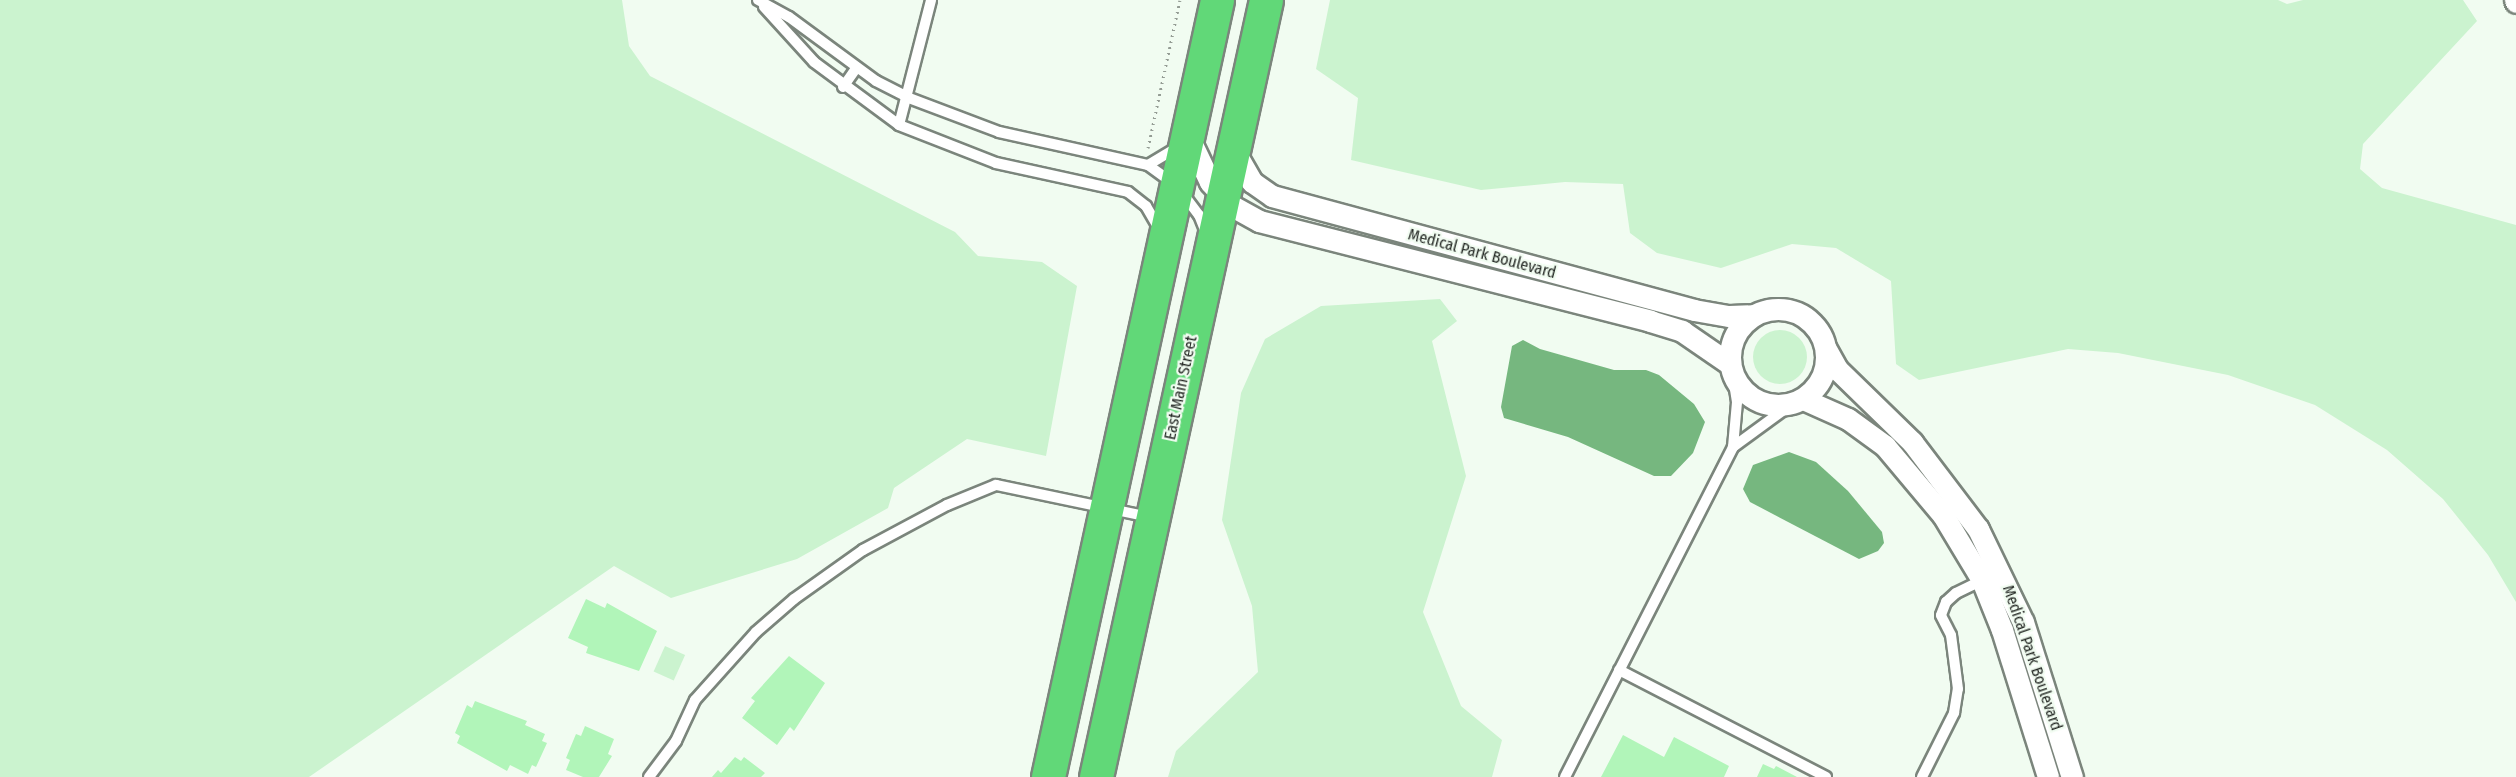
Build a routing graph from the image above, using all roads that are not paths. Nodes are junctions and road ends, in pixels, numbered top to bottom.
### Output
1 (758, 0) edge
2 (931, 0) edge
3 (1217, 0) edge
4 (1266, 0) edge
5 (857, 67) junction
6 (843, 87) junction
7 (909, 98) junction
8 (899, 125) junction
9 (1188, 136) junction
10 (1233, 149) junction
11 (1146, 164) junction
12 (1177, 186) junction
13 (1222, 197) junction
14 (1259, 221) junction
15 (1164, 243) junction
16 (1212, 246) junction
17 (1501, 259) junction
18 (1496, 280) junction
19 (1754, 315) junction
20 (1826, 349) junction
21 (1732, 370) junction
22 (1797, 402) junction
23 (1733, 447) junction
24 (1107, 507) junction
25 (1153, 517) junction
26 (2001, 571) junction
27 (1982, 580) junction
28 (1619, 670) junction
29 (649, 777) edge
30 (1048, 777) edge
31 (1096, 777) edge
32 (1564, 777) edge
33 (1826, 777) edge
34 (1922, 777) edge
35 (2048, 777) edge
36 (2072, 777) edge

1 - 5 lane
1 - 6 lane
2 - 7 lane
3 - 9 highway
4 - 10 highway, East Main Street
5 - 6 lane
5 - 7 lane
6 - 8 lane
7 - 8 lane
7 - 11 lane
8 - 15 lane
9 - 11 lane
9 - 12 highway
9 - 13 street, Medical Park Boulevard
10 - 13 highway, East Main Street
10 - 17 street, Medical Park Boulevard
11 - 12 lane
12 - 15 highway
12 - 16 lane
13 - 14 street, Medical Park Boulevard
13 - 16 highway, East Main Street
14 - 16 street
14 - 18 street, Medical Park Boulevard
15 - 24 highway
16 - 25 highway, East Main Street
17 - 18 lane
17 - 19 street, Medical Park Boulevard
18 - 21 street, Medical Park Boulevard
19 - 20 street
19 - 21 street
20 - 22 street
20 - 26 street, Medical Park Boulevard
21 - 22 street
21 - 23 lane
22 - 23 lane
22 - 27 street, Medical Park Boulevard
23 - 28 lane
24 - 25 lane
24 - 29 lane
24 - 30 highway
25 - 31 highway, East Main Street
26 - 27 lane
26 - 36 street, Medical Park Boulevard
27 - 34 lane
27 - 35 street, Medical Park Boulevard
28 - 32 lane
28 - 33 lane

